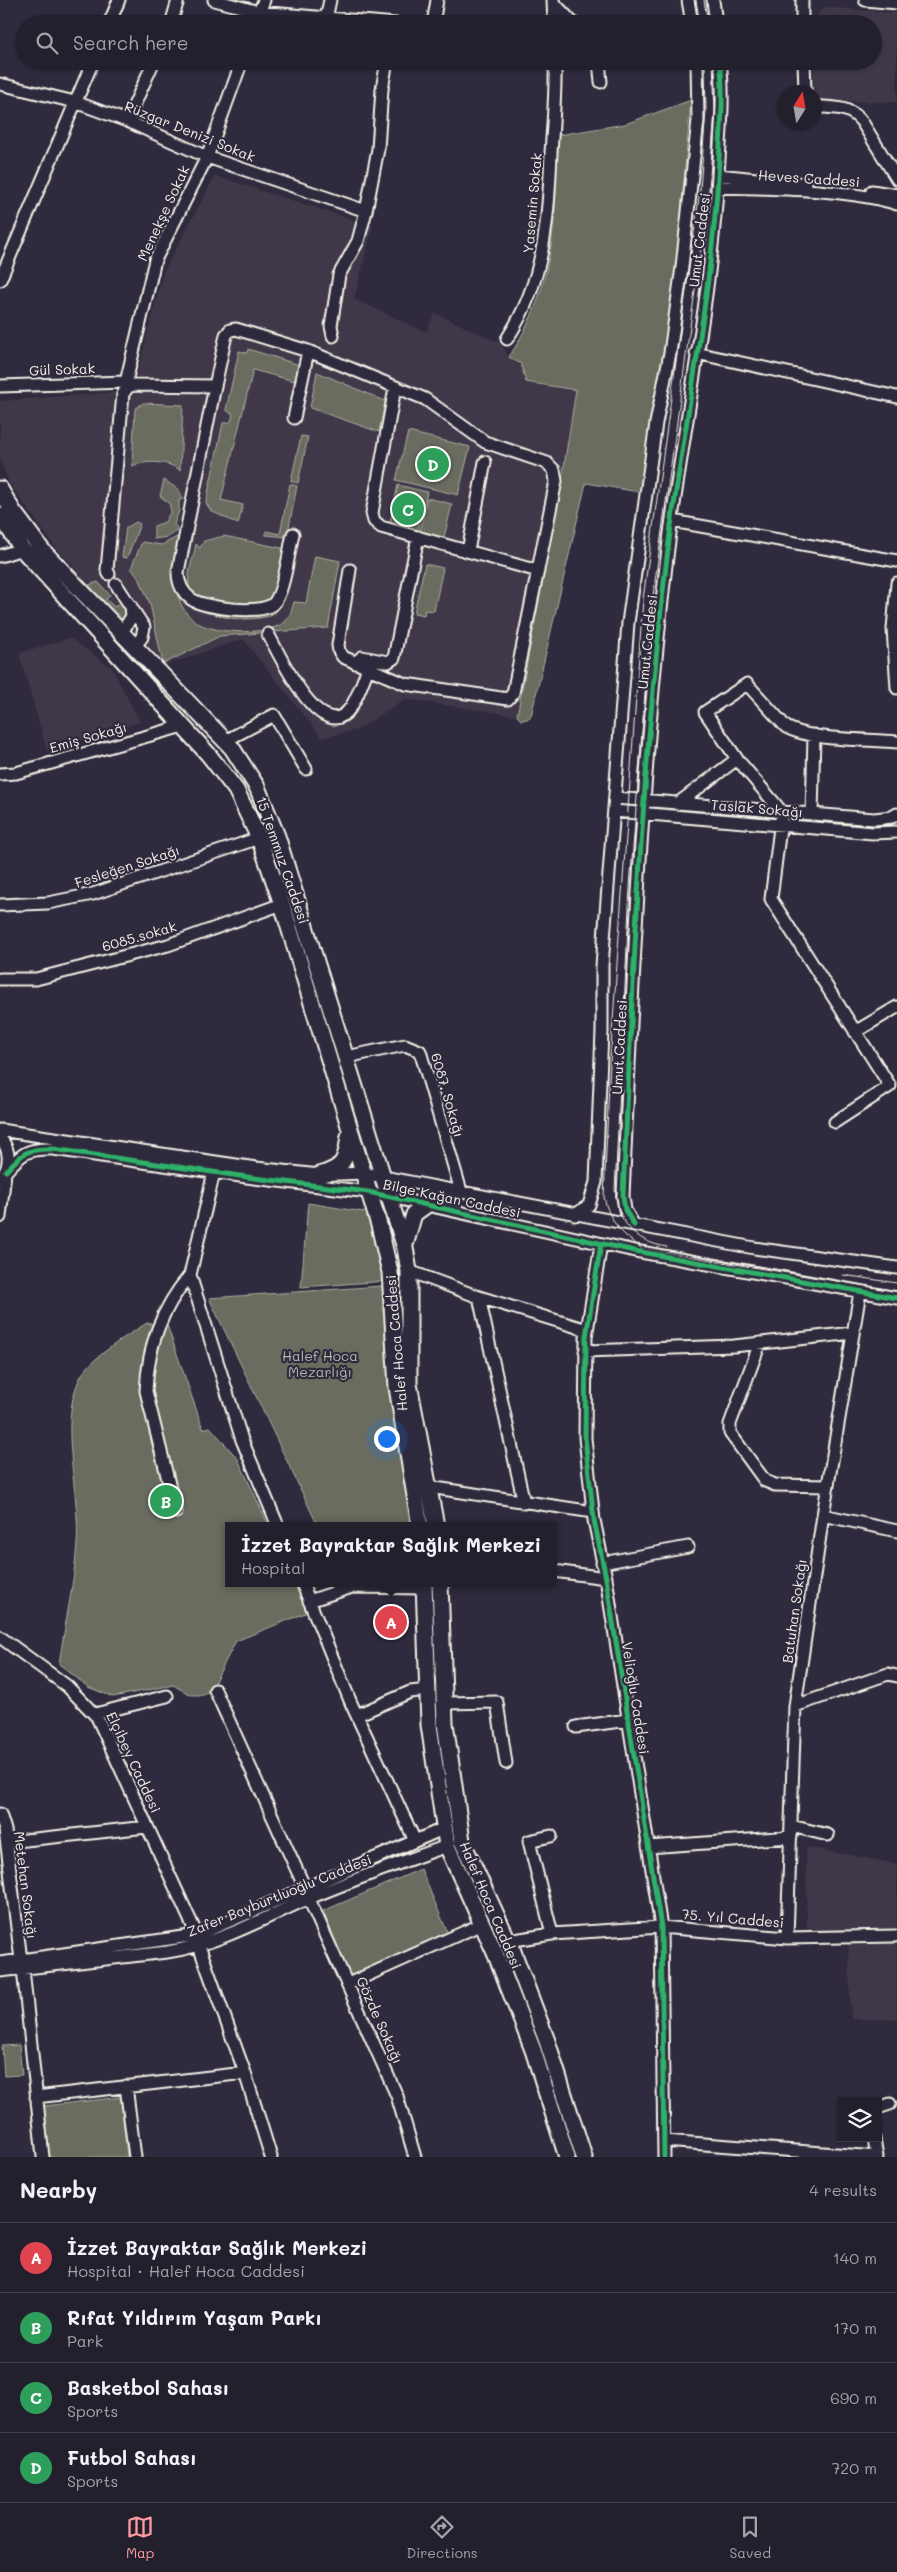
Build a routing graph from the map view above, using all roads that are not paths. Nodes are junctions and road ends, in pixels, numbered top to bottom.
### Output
1 (119, 0) edge
2 (178, 0) edge
3 (214, 0) edge
4 (264, 0) edge
5 (330, 0) edge
6 (437, 0) edge
7 (688, 0) edge
8 (713, 0) edge
9 (802, 0) edge
10 (865, 0) edge
11 (553, 1) edge
12 (897, 3) edge
13 (259, 12) junction
14 (113, 15) edge
15 (174, 15) edge
16 (258, 15) edge
17 (288, 15) edge
18 (327, 15) edge
19 (434, 15) edge
20 (554, 15) edge
21 (566, 15) edge
22 (690, 15) edge
23 (715, 15) edge
24 (802, 15) edge
25 (89, 70) edge
26 (150, 70) edge
27 (239, 70) edge
28 (385, 70) edge
29 (555, 70) edge
30 (600, 70) edge
31 (697, 70) edge
32 (721, 70) edge
33 (804, 70) edge
34 (601, 82) dead end
35 (0, 84) edge
36 (805, 85) edge
37 (75, 102) junction
38 (822, 107) edge
39 (127, 121) junction
40 (207, 157) junction
41 (718, 175) junction
42 (897, 178) edge
43 (717, 188) junction
44 (897, 195) edge
45 (897, 204) edge
46 (366, 211) junction
47 (0, 280) edge
48 (333, 336) dead end
49 (507, 339) dead end
50 (308, 351) junction
51 (696, 353) junction
52 (126, 382) joint
53 (0, 386) edge
54 (215, 386) junction
55 (395, 388) junction
56 (897, 397) edge
57 (294, 418) dead end
58 (485, 462) dead end
59 (0, 489) edge
60 (0, 515) edge
61 (672, 521) junction
62 (293, 534) dead end
63 (418, 537) junction
64 (22, 549) junction
65 (468, 551) junction
66 (0, 556) edge
67 (897, 561) edge
68 (350, 570) dead end
69 (538, 571) junction
70 (897, 583) edge
71 (131, 606) junction
72 (122, 632) junction
73 (268, 634) dead end
74 (110, 644) junction
75 (135, 646) junction
76 (123, 658) junction
77 (355, 663) junction
78 (368, 668) junction
79 (897, 688) edge
80 (183, 726) junction
81 (814, 735) junction
82 (225, 741) junction
83 (897, 742) edge
84 (737, 759) junction
85 (306, 769) dead end
86 (0, 774) edge
87 (616, 798) junction
88 (644, 801) junction
89 (677, 804) junction
90 (614, 811) junction
91 (782, 812) junction
92 (643, 814) junction
93 (897, 814) edge
94 (812, 815) junction
95 (780, 825) junction
96 (897, 832) edge
97 (259, 838) junction
98 (282, 904) junction
99 (0, 905) edge
100 (0, 979) edge
101 (897, 1006) edge
102 (856, 1032) junction
103 (346, 1057) junction
104 (835, 1122) dead end
105 (349, 1129) junction
106 (0, 1130) edge
107 (0, 1138) edge
108 (214, 1172) junction
109 (363, 1173) junction
110 (4, 1174) edge
111 (319, 1175) junction
112 (384, 1177) junction
113 (461, 1191) junction
114 (368, 1192) junction
115 (390, 1196) junction
116 (428, 1204) junction
117 (575, 1215) junction
118 (0, 1216) edge
119 (634, 1225) junction
120 (601, 1244) junction
121 (406, 1248) junction
122 (897, 1268) edge
123 (409, 1271) junction
124 (190, 1275) junction
125 (860, 1292) junction
126 (479, 1297) junction
127 (897, 1298) edge
128 (587, 1330) junction
129 (854, 1333) junction
130 (760, 1343) junction
131 (585, 1351) junction
132 (828, 1486) junction
133 (429, 1487) junction
134 (524, 1503) junction
135 (176, 1512) dead end
136 (593, 1512) junction
137 (823, 1515) junction
138 (276, 1522) edge
139 (419, 1522) edge
140 (435, 1522) edge
141 (897, 1531) edge
142 (688, 1547) dead end
143 (602, 1563) junction
144 (557, 1571) edge
145 (606, 1578) junction
146 (304, 1587) edge
147 (352, 1587) edge
148 (424, 1587) edge
149 (440, 1587) edge
150 (309, 1601) junction
151 (0, 1637) edge
152 (897, 1676) edge
153 (215, 1690) dead end
154 (428, 1690) junction
155 (167, 1696) dead end
156 (444, 1703) junction
157 (795, 1706) junction
158 (95, 1714) junction
159 (357, 1715) junction
160 (628, 1720) junction
161 (576, 1727) dead end
162 (506, 1763) dead end
163 (0, 1814) edge
164 (147, 1827) junction
165 (445, 1828) junction
166 (791, 1832) junction
167 (828, 1835) dead end
168 (551, 1836) dead end
169 (415, 1841) junction
170 (6, 1842) junction
171 (447, 1846) junction
172 (648, 1847) junction
173 (307, 1893) junction
174 (482, 1924) junction
175 (661, 1927) junction
176 (552, 1934) junction
177 (895, 1936) dead end
178 (787, 1938) junction
179 (198, 1940) junction
180 (508, 1941) junction
181 (0, 1963) edge
182 (22, 1964) junction
183 (0, 1972) edge
184 (348, 1984) junction
185 (245, 2073) junction
186 (126, 2086) junction
187 (36, 2097) junction
188 (890, 2104) dead end
189 (882, 2107) edge
190 (664, 2141) junction
191 (875, 2142) edge
192 (43, 2157) edge
193 (135, 2157) edge
194 (271, 2157) edge
195 (416, 2157) edge
196 (566, 2157) edge
197 (584, 2157) edge
198 (664, 2157) edge
199 (877, 2157) edge

1 - 14 street
2 - 15 street
3 - 13 street
4 - 13 street
5 - 18 street
6 - 19 street
7 - 22 street
8 - 23 street
9 - 24 street
10 - 12 street
11 - 20 street
11 - 21 street
13 - 16 street
13 - 17 street
25 - 37 street
26 - 39 street
27 - 40 street, Menekşe Sokak
28 - 46 street
29 - 49 street, Yasemin Sokak
30 - 34 street
31 - 87 street, Umut Caddesi
32 - 41 street, Umut Caddesi
33 - 36 street
35 - 37 street, Rüzgar Denizi Sokak
37 - 39 street, Rüzgar Denizi Sokak
37 - 47 street
38 - 42 street
39 - 40 street, Rüzgar Denizi Sokak
40 - 46 street, Rüzgar Denizi Sokak
40 - 52 street, Menekşe Sokak
41 - 43 street, Umut Caddesi
41 - 44 street, Heves Caddesi
43 - 45 street, Heves Caddesi
43 - 51 street, Umut Caddesi
46 - 48 street
50 - 54 street
50 - 55 street
50 - 57 street
51 - 56 street
51 - 61 street, Umut Caddesi
52 - 53 street, Gül Sokak
54 - 62 street
54 - 71 street
55 - 63 street
55 - 69 street
58 - 65 street
59 - 72 main road, 15 Temmuz Caddesi
60 - 64 main road, 15 Temmuz Caddesi
61 - 67 street
61 - 88 street, Umut Caddesi
63 - 65 street
63 - 77 street
64 - 66 street
64 - 74 main road, 15 Temmuz Caddesi
65 - 69 street
68 - 77 street
69 - 78 street
70 - 79 street
71 - 72 street
71 - 75 street
72 - 74 main road
72 - 75 main road, 15 Temmuz Caddesi
73 - 78 street
74 - 76 main road, 15 Temmuz Caddesi
75 - 76 main road
75 - 82 main road, 15 Temmuz Caddesi
76 - 80 main road, 15 Temmuz Caddesi
77 - 78 street
80 - 86 street, Emiş Sokağı
80 - 97 main road, 15 Temmuz Caddesi
81 - 83 street
81 - 84 street
81 - 94 street
82 - 85 street
82 - 103 main road, 15 Temmuz Caddesi
84 - 89 street
84 - 91 street
87 - 88 street, Taslak Sokağı
87 - 90 street, Umut Caddesi
88 - 89 street, Taslak Sokağı
88 - 92 street, Umut Caddesi
89 - 91 street, Taslak Sokağı
90 - 92 street, Taslak Sokağı
90 - 117 street, Umut Caddesi
91 - 94 street, Taslak Sokağı
91 - 95 street
92 - 95 street, Taslak Sokağı
92 - 119 street, Umut Caddesi
93 - 94 street, Taslak Sokağı
95 - 96 street, Taslak Sokağı
95 - 102 street
97 - 98 main road, 15 Temmuz Caddesi
97 - 99 street, Fesleğen Sokağı
98 - 100 street, 6085.sokak
98 - 105 main road, 15 Temmuz Caddesi
101 - 102 street
102 - 104 street
103 - 112 main road, 15 Temmuz Caddesi
103 - 113 street, 6087. Sokağı
105 - 109 main road, 15 Temmuz Caddesi
105 - 111 main road
106 - 111 street, Bilge Kağan Caddesi
107 - 110 street
108 - 110 street, Bilge Kağan Caddesi
108 - 114 street, Bilge Kağan Caddesi
108 - 124 street
109 - 111 street, Bilge Kağan Caddesi
109 - 112 street, Bilge Kağan Caddesi
109 - 114 main road, 15 Temmuz Caddesi
110 - 118 street
112 - 113 street, Bilge Kağan Caddesi
112 - 115 main road, 15 Temmuz Caddesi
113 - 117 street, Bilge Kağan Caddesi
114 - 115 street, Bilge Kağan Caddesi
114 - 139 main road, Halef Hoca Caddesi
115 - 116 street, Bilge Kağan Caddesi
115 - 121 main road, Halef Hoca Caddesi
116 - 120 street, Bilge Kağan Caddesi
116 - 121 main road
117 - 119 street, Bilge Kağan Caddesi
119 - 122 street, Bilge Kağan Caddesi
120 - 125 street, Bilge Kağan Caddesi
120 - 128 street, Velioğlu Caddesi
121 - 123 main road, Halef Hoca Caddesi
123 - 126 street
123 - 133 main road, Halef Hoca Caddesi
124 - 135 street
124 - 138 street
125 - 127 street, Bilge Kağan Caddesi
125 - 129 street, Batuhan Sokağı
126 - 128 street
126 - 134 street
128 - 131 street, Velioğlu Caddesi
129 - 130 street
129 - 132 street, Batuhan Sokağı
130 - 131 street
130 - 132 street
131 - 136 street, Velioğlu Caddesi
132 - 137 street, Batuhan Sokağı
133 - 134 street
133 - 140 main road, Halef Hoca Caddesi
134 - 136 street
136 - 143 street, Velioğlu Caddesi
137 - 141 street
137 - 157 street, Batuhan Sokağı
142 - 143 street
143 - 145 street, Velioğlu Caddesi
144 - 145 street
145 - 160 street, Velioğlu Caddesi
146 - 150 street
147 - 150 street
148 - 154 main road, Halef Hoca Caddesi
149 - 156 main road, Halef Hoca Caddesi
150 - 159 street
151 - 158 street, Elçibey Caddesi
152 - 157 street
153 - 173 street, Gözde Sokağı
154 - 159 street
154 - 165 main road, Halef Hoca Caddesi
155 - 158 street
156 - 162 street
156 - 180 main road, Halef Hoca Caddesi
157 - 166 street, Batuhan Sokağı
158 - 164 street, Elçibey Caddesi
159 - 169 street
160 - 161 street
160 - 172 street, Velioğlu Caddesi
163 - 170 street, Metehan Sokağı
164 - 170 street
164 - 179 street, Elçibey Caddesi
165 - 169 street, Zafer Bayburtluoğlu Caddesi
165 - 171 main road, Halef Hoca Caddesi
166 - 167 street
166 - 172 street
166 - 178 street, Batuhan Sokağı
168 - 176 street
169 - 173 street, Zafer Bayburtluoğlu Caddesi
170 - 182 street, Metehan Sokağı
171 - 173 street, Zafer Bayburtluoğlu Caddesi
171 - 174 main road, Halef Hoca Caddesi
172 - 175 street, Velioğlu Caddesi
173 - 179 street, Zafer Bayburtluoğlu Caddesi
173 - 184 street, Gözde Sokağı
174 - 184 street
174 - 196 main road, Halef Hoca Caddesi
175 - 176 street, 75. Yıl Caddesi
175 - 178 street, 75. Yıl Caddesi
175 - 190 street, Velioğlu Caddesi
176 - 180 street, 75. Yıl Caddesi
177 - 178 street, 75. Yıl Caddesi
179 - 182 street, Zafer Bayburtluoğlu Caddesi
179 - 185 street, Elçibey Caddesi
180 - 197 main road, Halef Hoca Caddesi
181 - 182 street, Zafer Bayburtluoğlu Caddesi
182 - 183 street, Zafer Bayburtluoğlu Caddesi
182 - 187 street, Metehan Sokağı
184 - 195 street, Gözde Sokağı
185 - 186 street
185 - 194 street, Elçibey Caddesi
186 - 187 street
186 - 193 street
187 - 192 street, Metehan Sokağı
188 - 189 street
190 - 198 street, Velioğlu Caddesi
190 - 199 street
191 - 199 street

